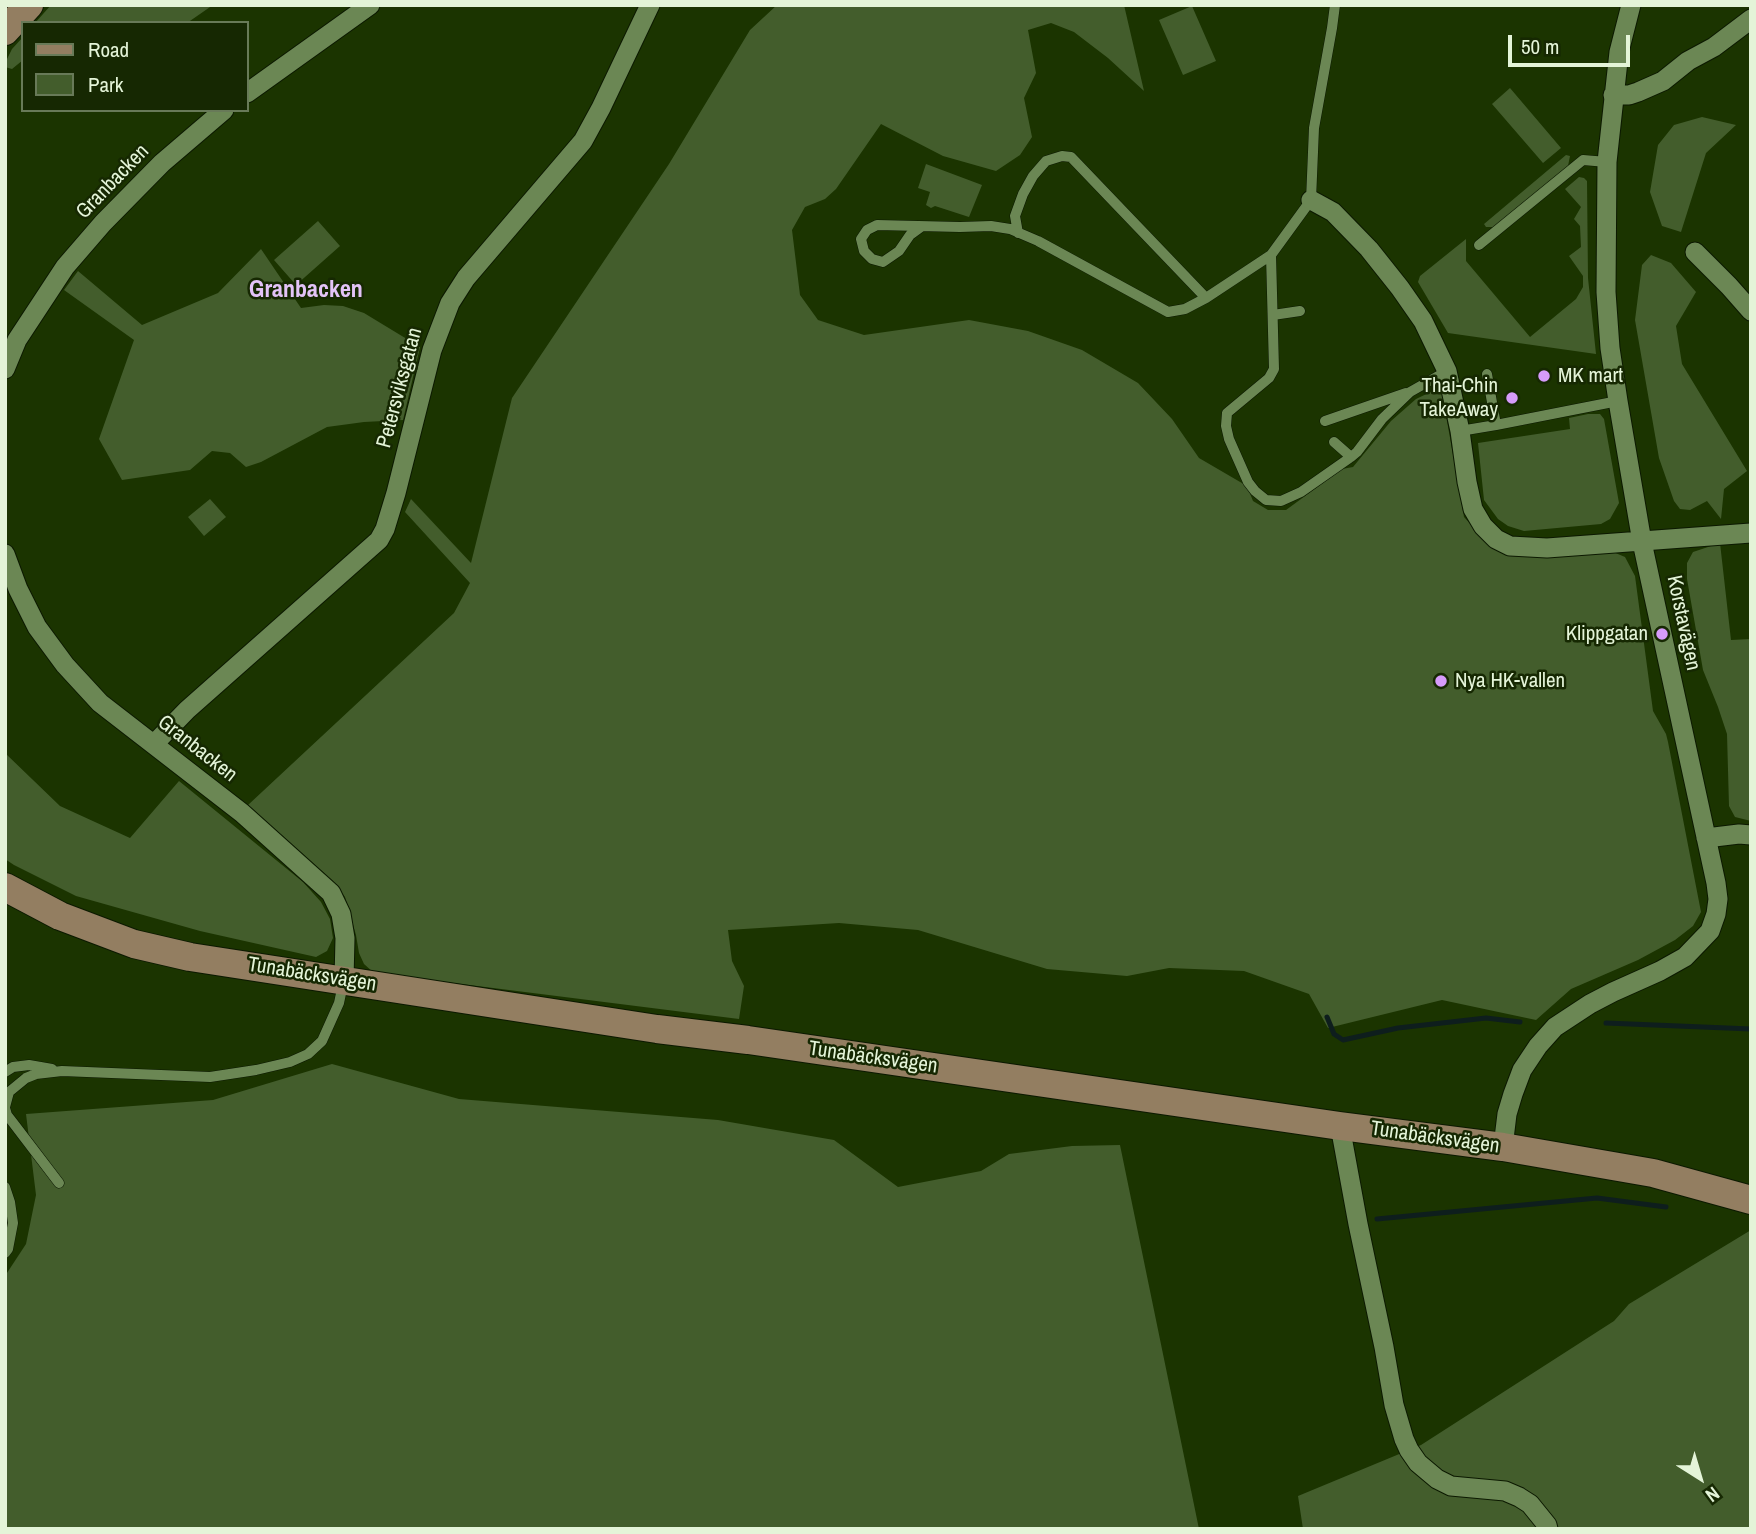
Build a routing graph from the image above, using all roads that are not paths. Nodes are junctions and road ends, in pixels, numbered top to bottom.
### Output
1 (29, 5) edge
2 (370, 5) edge
3 (650, 5) edge
4 (1335, 5) edge
5 (1631, 5) edge
6 (1751, 19) edge
7 (5, 31) edge
8 (248, 92) edge
9 (1613, 95) junction
10 (222, 112) edge
11 (1607, 162) junction
12 (1311, 200) junction
13 (921, 227) junction
14 (1018, 233) junction
15 (1479, 245) dead end
16 (1695, 252) dead end
17 (1271, 255) junction
18 (1206, 298) junction
19 (1300, 311) dead end
20 (1751, 311) edge
21 (1273, 315) junction
22 (5, 369) edge
23 (1447, 371) junction
24 (1487, 374) dead end
25 (1410, 392) junction
26 (1618, 401) junction
27 (1325, 421) dead end
28 (1496, 425) junction
29 (1460, 431) junction
30 (1334, 442) dead end
31 (1351, 457) junction
32 (1751, 533) edge
33 (1642, 542) junction
34 (5, 554) edge
35 (154, 744) junction
36 (1751, 835) edge
37 (1706, 838) junction
38 (5, 887) edge
39 (344, 980) junction
40 (62, 1071) junction
41 (5, 1072) edge
42 (5, 1107) edge
43 (1340, 1126) junction
44 (1503, 1147) junction
45 (59, 1183) dead end
46 (5, 1187) edge
47 (1751, 1199) edge
48 (5, 1253) edge
49 (1548, 1529) edge

1 - 7 street
2 - 8 street
3 - 35 street, Petersviksgatan
4 - 12 lane
5 - 9 street, Korstavägen
6 - 9 street
9 - 11 street, Korstavägen
10 - 22 street, Granbacken
11 - 15 lane
11 - 26 street, Korstavägen
12 - 17 lane
12 - 23 street
13 - 13 lane
13 - 14 lane
14 - 18 lane
14 - 18 lane
16 - 20 street
17 - 18 lane
17 - 21 lane
19 - 21 lane
21 - 31 lane
23 - 25 lane
23 - 29 street
24 - 28 lane
25 - 27 lane
25 - 31 lane
26 - 28 lane
26 - 33 street, Korstavägen
28 - 29 lane
29 - 33 street
30 - 31 lane
32 - 33 street
33 - 37 street, Korstavägen
34 - 35 street, Granbacken
35 - 39 street, Granbacken
36 - 37 street
37 - 44 street, Korstavägen
38 - 39 street, Tunabäcksvägen
39 - 40 lane
39 - 43 street, Tunabäcksvägen
40 - 41 lane
40 - 42 lane
42 - 45 lane
43 - 44 street, Tunabäcksvägen
43 - 49 street
44 - 47 street, Tunabäcksvägen
46 - 48 lane

